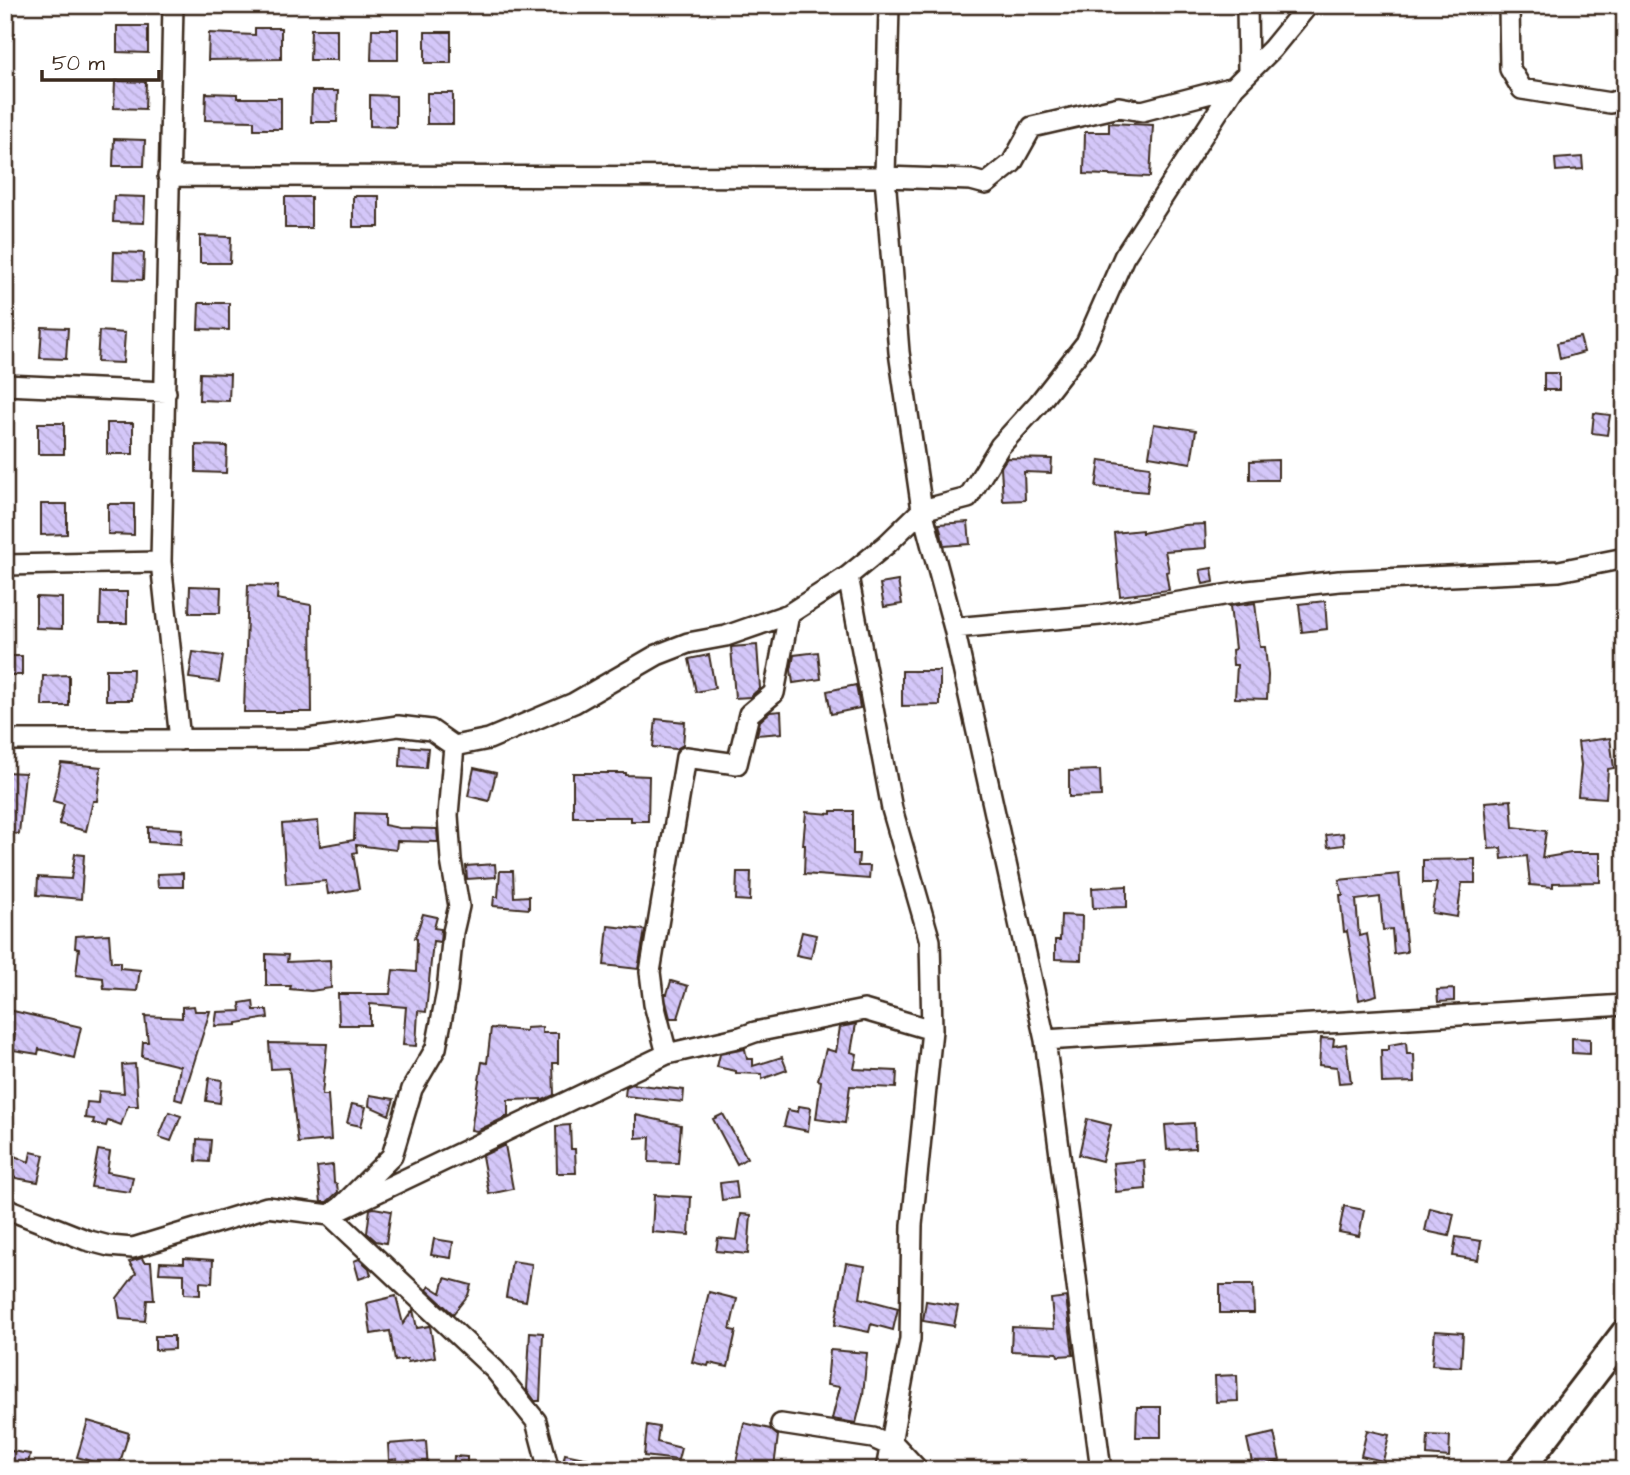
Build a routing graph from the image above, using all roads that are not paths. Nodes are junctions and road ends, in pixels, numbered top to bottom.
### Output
1 (173, 5) edge
2 (889, 5) edge
3 (1247, 5) edge
4 (1308, 5) edge
5 (1509, 5) edge
6 (1241, 80) junction
7 (1625, 98) edge
8 (168, 176) junction
9 (885, 177) junction
10 (5, 385) edge
11 (166, 392) junction
12 (922, 510) junction
13 (1625, 558) edge
14 (161, 562) junction
15 (5, 565) edge
16 (848, 576) junction
17 (789, 614) junction
18 (954, 628) junction
19 (5, 740) edge
20 (180, 740) junction
21 (454, 746) junction
22 (1625, 1005) edge
23 (932, 1030) junction
24 (1045, 1040) junction
25 (667, 1054) junction
26 (5, 1208) edge
27 (330, 1214) junction
28 (1625, 1334) edge
29 (781, 1424) dead end
30 (892, 1442) junction
31 (549, 1470) edge
32 (886, 1470) edge
33 (918, 1470) edge
34 (1101, 1470) edge
35 (1520, 1470) edge

1 - 8 street
2 - 9 street
3 - 6 street
4 - 6 street
5 - 7 street
6 - 9 street
6 - 12 street
8 - 9 street
8 - 11 street
9 - 12 street
10 - 11 street
11 - 14 street
12 - 16 street
12 - 18 street
13 - 18 street
14 - 15 street
14 - 20 street
16 - 17 street
16 - 23 street
17 - 21 street
17 - 25 street
18 - 24 street
19 - 20 street
20 - 21 street
21 - 27 street
22 - 24 street
23 - 25 street
23 - 30 street
24 - 34 street
25 - 27 street
26 - 27 street
27 - 31 street
28 - 35 main road
29 - 30 street
30 - 32 street
30 - 33 street

